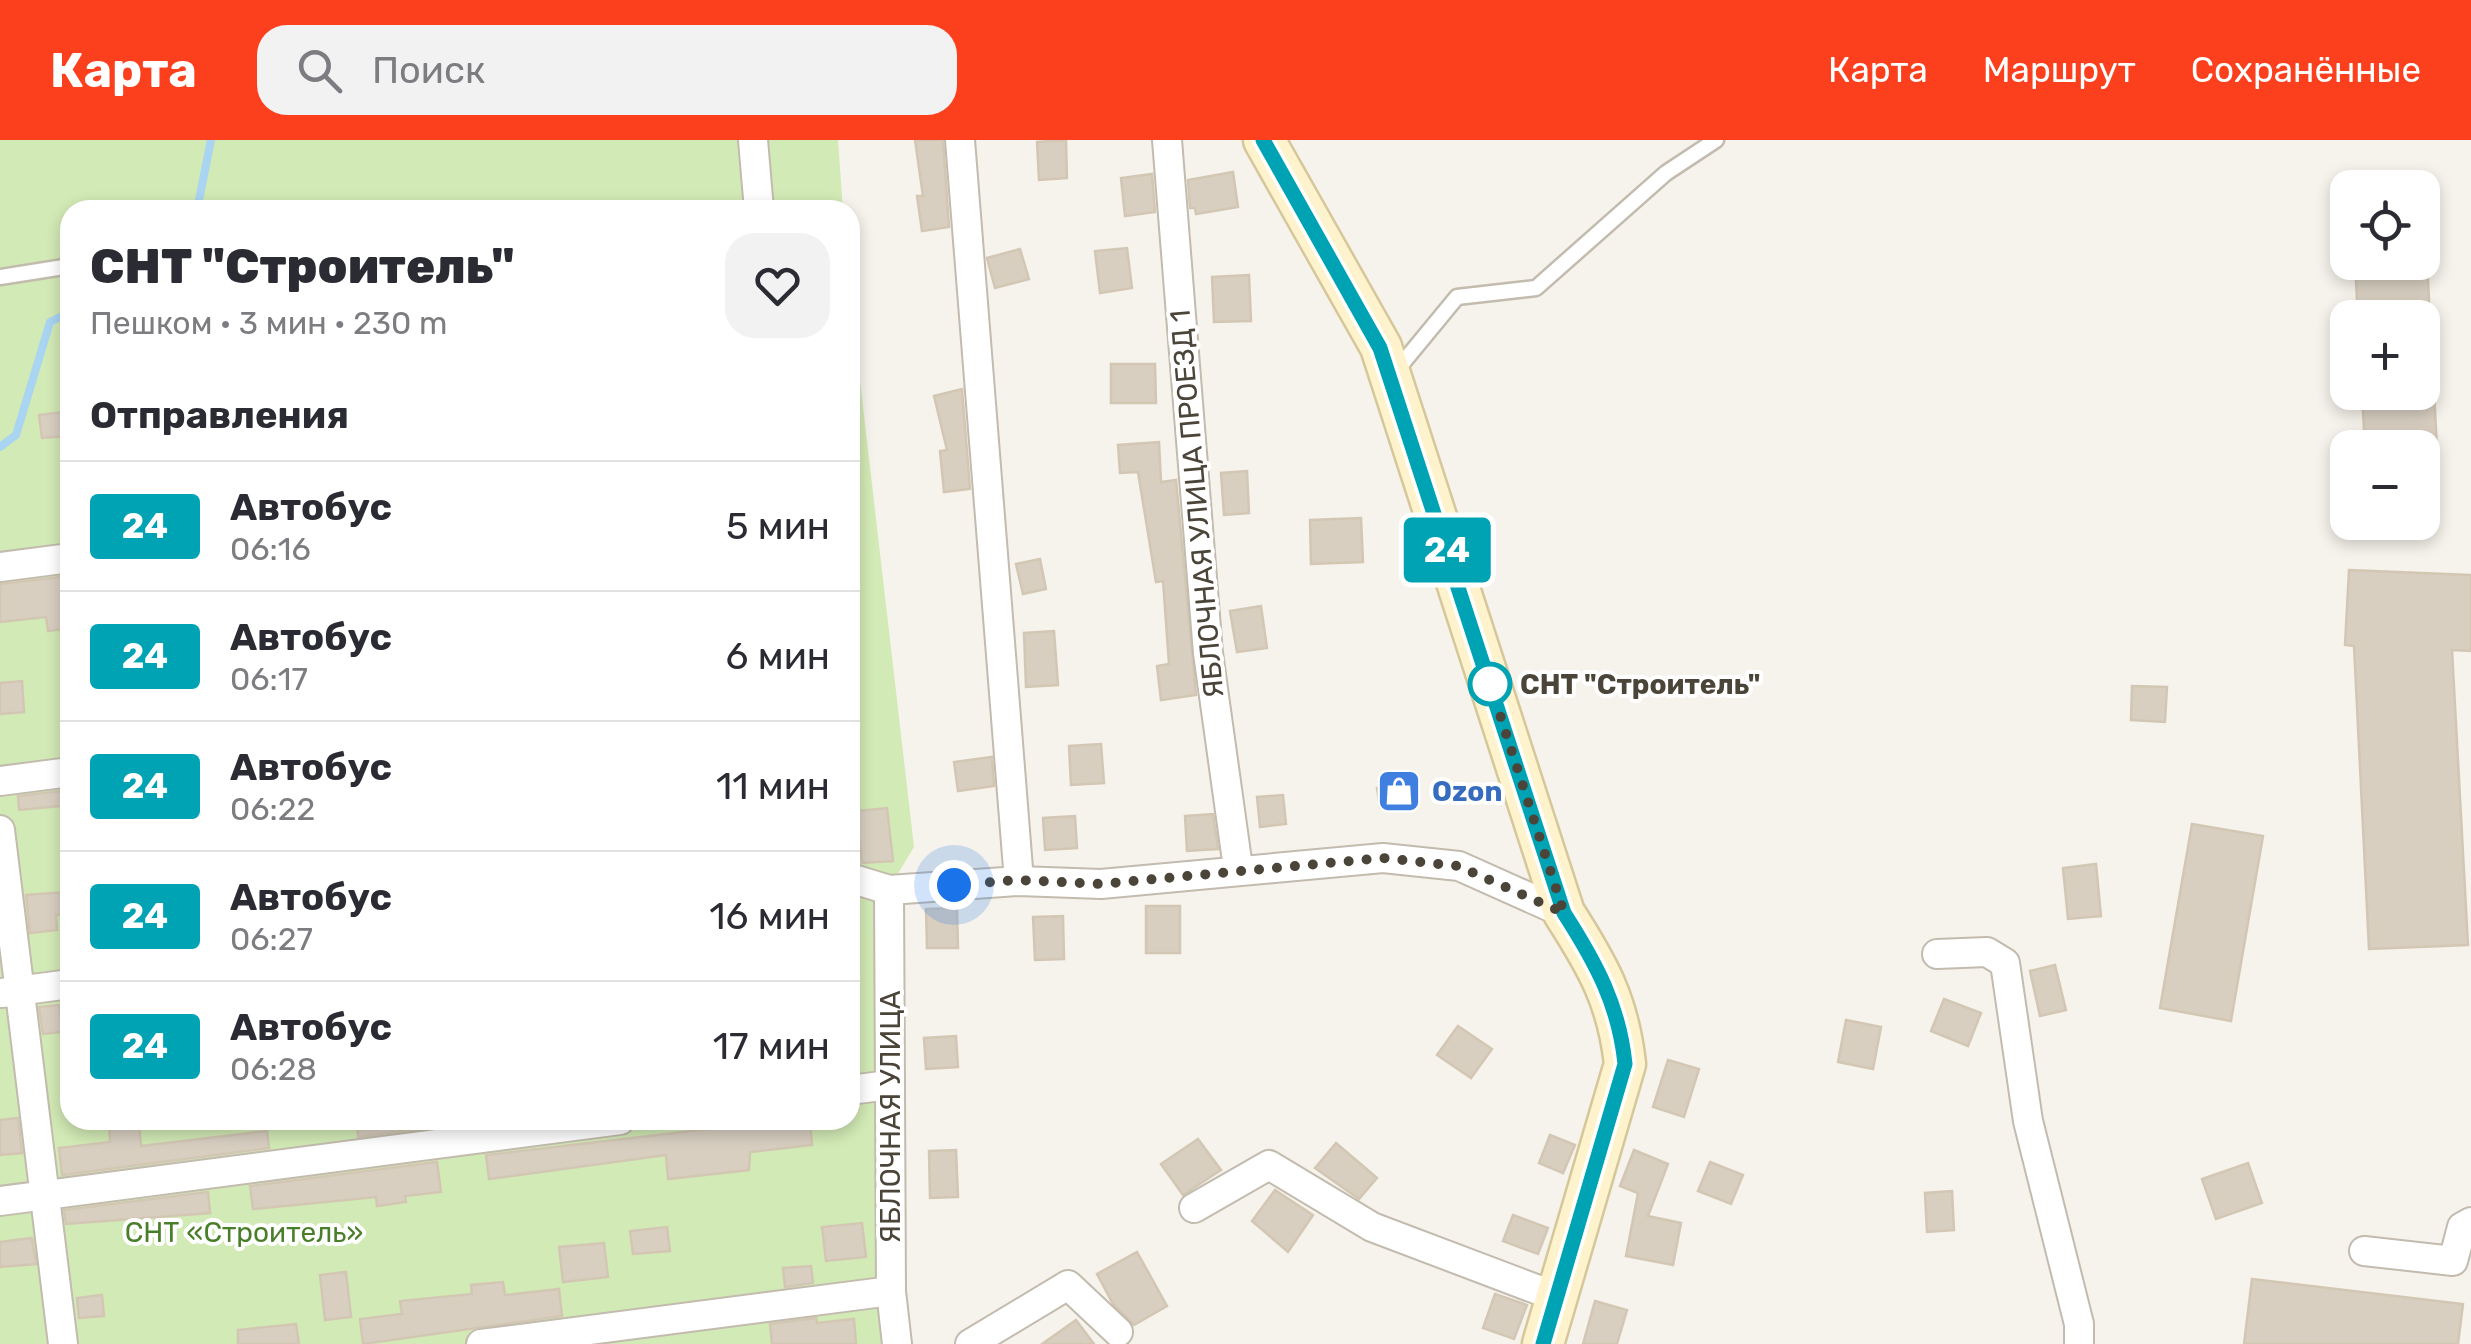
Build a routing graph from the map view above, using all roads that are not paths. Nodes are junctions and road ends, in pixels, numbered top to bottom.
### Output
1 (753, 140) edge
2 (960, 140) edge
3 (1167, 140) edge
4 (1264, 140) edge
5 (1716, 140) edge
6 (758, 200) edge
7 (60, 267) edge
8 (0, 276) edge
9 (1390, 378) junction
10 (60, 559) edge
11 (0, 567) edge
12 (60, 773) edge
13 (0, 781) edge
14 (0, 830) edge
15 (1238, 868) junction
16 (1018, 880) junction
17 (860, 881) edge
18 (889, 890) junction
19 (1564, 913) junction
20 (1937, 954) dead end
21 (60, 985) edge
22 (9, 992) edge
23 (890, 1085) junction
24 (860, 1089) edge
25 (544, 1130) edge
26 (41, 1196) junction
27 (0, 1201) edge
28 (1194, 1208) dead end
29 (2471, 1222) edge
30 (2364, 1251) dead end
31 (891, 1292) junction
32 (1557, 1296) junction
33 (1118, 1332) dead end
34 (63, 1344) edge
35 (481, 1344) edge
36 (897, 1344) edge
37 (970, 1344) edge
38 (1543, 1344) edge
39 (2079, 1344) edge

1 - 6 street
2 - 16 street
3 - 15 street, ЯБЛОЧНАЯ УЛИЦА ПРОЕЗД 1
4 - 9 street
5 - 9 lane
7 - 8 lane
9 - 19 street
10 - 11 street
12 - 13 street
14 - 22 street
15 - 16 street
15 - 19 street
16 - 18 street
17 - 18 street
18 - 23 street, ЯБЛОЧНАЯ УЛИЦА
19 - 32 street
20 - 39 street
21 - 22 street
22 - 26 street
23 - 24 street
23 - 31 street, ЯБЛОЧНАЯ УЛИЦА
25 - 26 street
26 - 27 street
26 - 34 street
28 - 32 street
29 - 30 street
31 - 35 street
31 - 36 street, ЯБЛОЧНАЯ УЛИЦА
32 - 38 street
33 - 37 street

